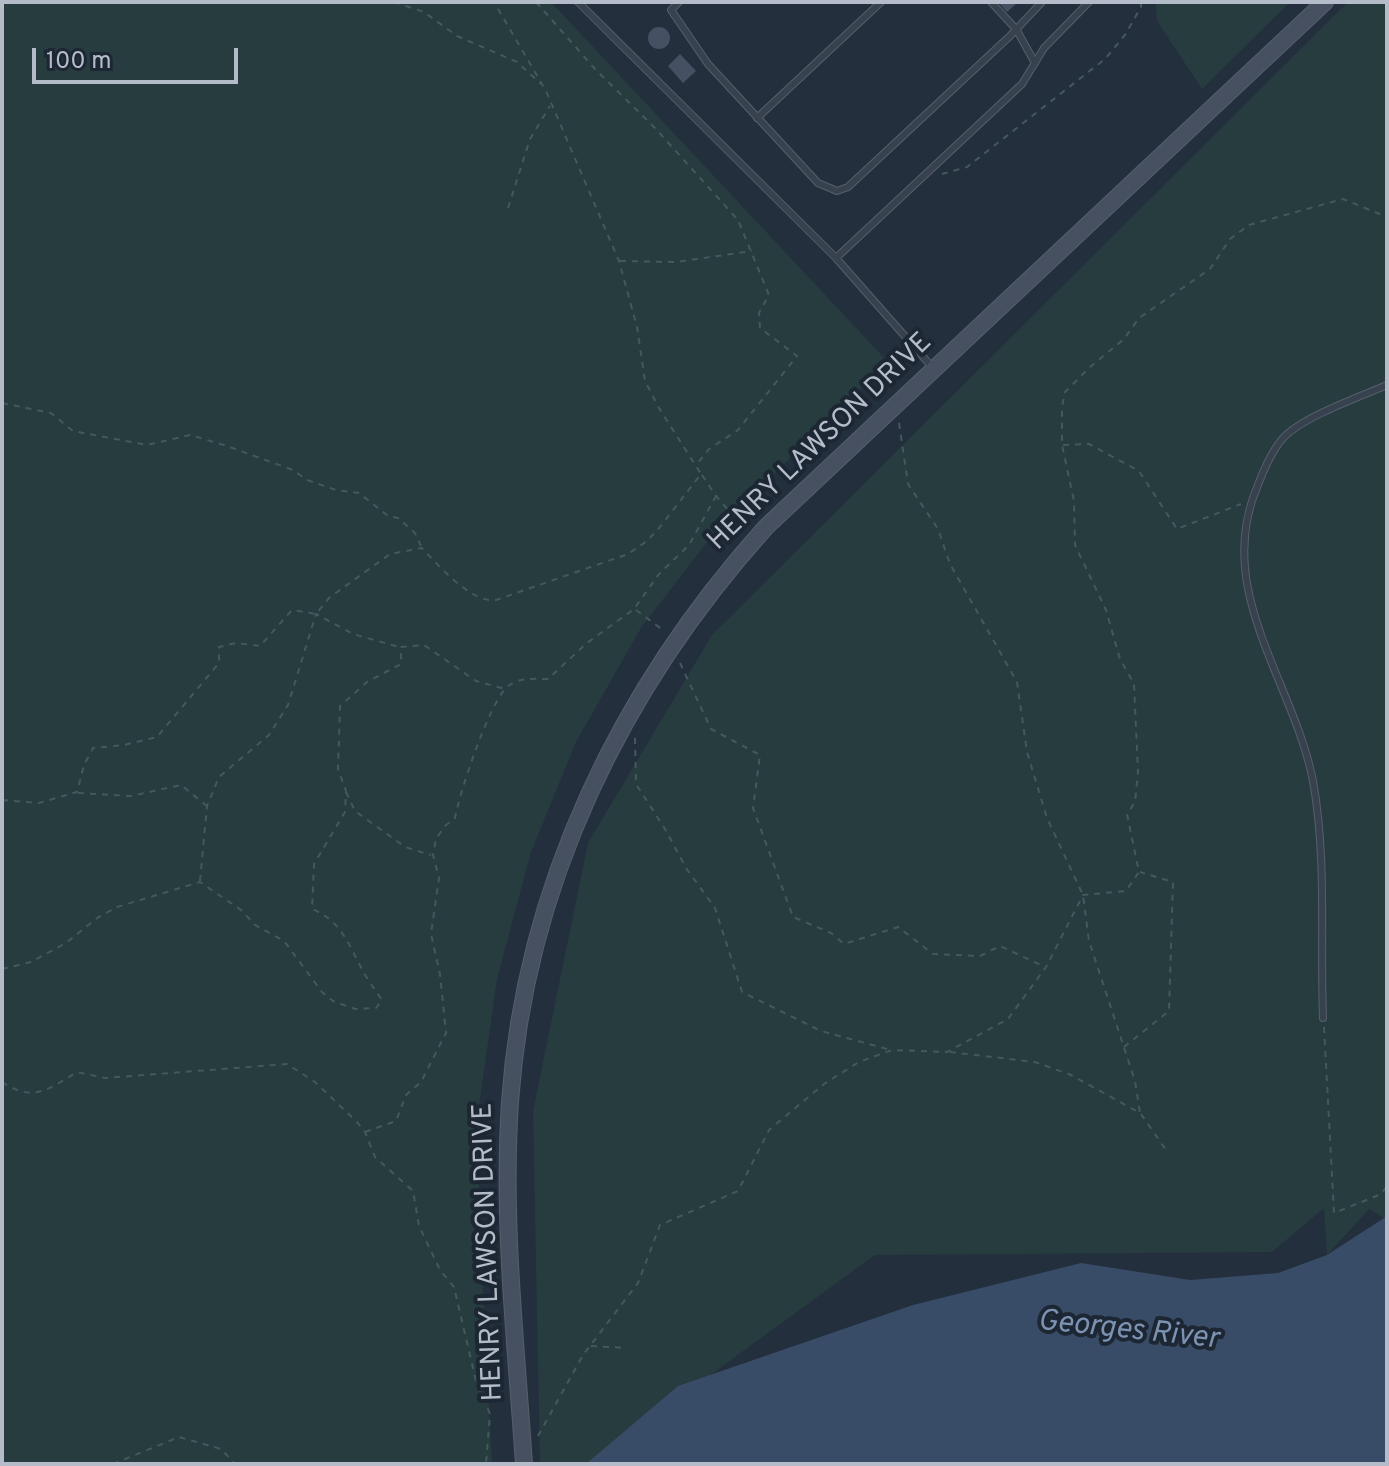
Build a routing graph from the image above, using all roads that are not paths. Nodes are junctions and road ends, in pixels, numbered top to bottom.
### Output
1 (578, 2) edge
2 (662, 2) edge
3 (679, 2) edge
4 (881, 2) edge
5 (991, 2) edge
6 (1042, 2) edge
7 (1089, 2) edge
8 (1325, 2) edge
9 (671, 10) junction
10 (1016, 29) junction
11 (1035, 63) junction
12 (757, 118) junction
13 (836, 258) junction
14 (933, 368) junction
15 (1387, 385) edge
16 (1323, 1018) road end
17 (524, 1460) edge

1 - 13 lane
2 - 9 lane
3 - 9 lane
4 - 12 lane
5 - 10 lane
6 - 10 lane
7 - 11 lane
8 - 14 main road, HENRY LAWSON DRIVE
9 - 12 lane
10 - 11 lane
10 - 12 lane
11 - 13 lane
13 - 14 lane
14 - 17 main road, HENRY LAWSON DRIVE
15 - 16 lane

